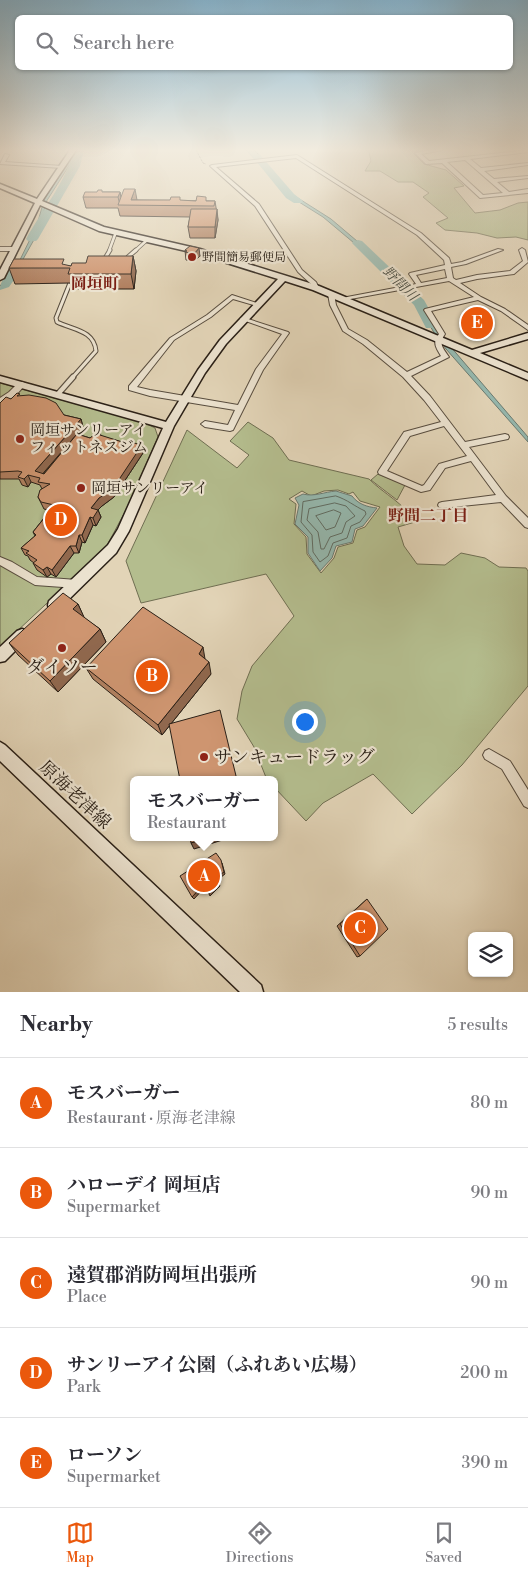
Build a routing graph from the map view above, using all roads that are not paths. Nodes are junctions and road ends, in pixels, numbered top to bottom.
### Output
1 (23, 196) edge
2 (42, 196) edge
3 (247, 196) edge
4 (360, 196) edge
5 (38, 203) junction
6 (116, 232) junction
7 (147, 240) junction
8 (0, 249) edge
9 (15, 249) junction
10 (500, 250) dead end
11 (522, 250) dead end
12 (122, 259) edge
13 (98, 264) edge
14 (448, 266) junction
15 (0, 278) edge
16 (284, 278) junction
17 (453, 281) junction
18 (70, 283) edge
19 (420, 285) junction
20 (316, 288) junction
21 (331, 294) junction
22 (479, 298) junction
23 (347, 300) junction
24 (257, 304) junction
25 (243, 319) junction
26 (528, 328) edge
27 (528, 336) edge
28 (438, 339) junction
29 (472, 353) junction
30 (406, 375) junction
31 (528, 377) edge
32 (0, 380) edge
33 (22, 384) junction
34 (58, 394) junction
35 (185, 399) junction
36 (0, 401) edge
37 (239, 408) junction
38 (446, 423) junction
39 (205, 424) dead end
40 (170, 426) junction
41 (505, 437) dead end
42 (462, 445) junction
43 (472, 458) junction
44 (503, 498) junction
45 (442, 505) dead end
46 (528, 524) edge
47 (0, 561) edge
48 (77, 584) junction
49 (42, 616) edge
50 (28, 629) edge
51 (0, 656) edge
52 (0, 750) edge
53 (488, 755) dead end
54 (528, 802) edge
55 (254, 992) edge

1 - 5 street
2 - 5 street
3 - 20 street
4 - 14 street
5 - 6 street
5 - 9 street
6 - 7 street
6 - 13 lane
7 - 12 lane
7 - 16 street
8 - 9 street
9 - 15 street
10 - 14 street
11 - 17 street
14 - 17 street
14 - 19 street
16 - 20 street
16 - 24 street
17 - 19 street
17 - 22 street
18 - 34 lane
19 - 23 street
20 - 21 street
21 - 23 street
21 - 30 street
22 - 26 street
22 - 28 street
23 - 28 street
24 - 25 street
24 - 35 street
25 - 35 street
25 - 37 street
27 - 29 street
28 - 29 street
28 - 30 street
29 - 31 street
30 - 38 street
32 - 33 street
33 - 34 street
33 - 36 street
34 - 40 street
35 - 37 street
35 - 40 street
37 - 39 street
38 - 42 street
38 - 43 street
40 - 48 street
41 - 42 street
42 - 43 street
43 - 44 street
44 - 45 street
44 - 46 street
47 - 48 street
48 - 49 street
50 - 51 street
52 - 55 street, 原海老津線
53 - 54 street

